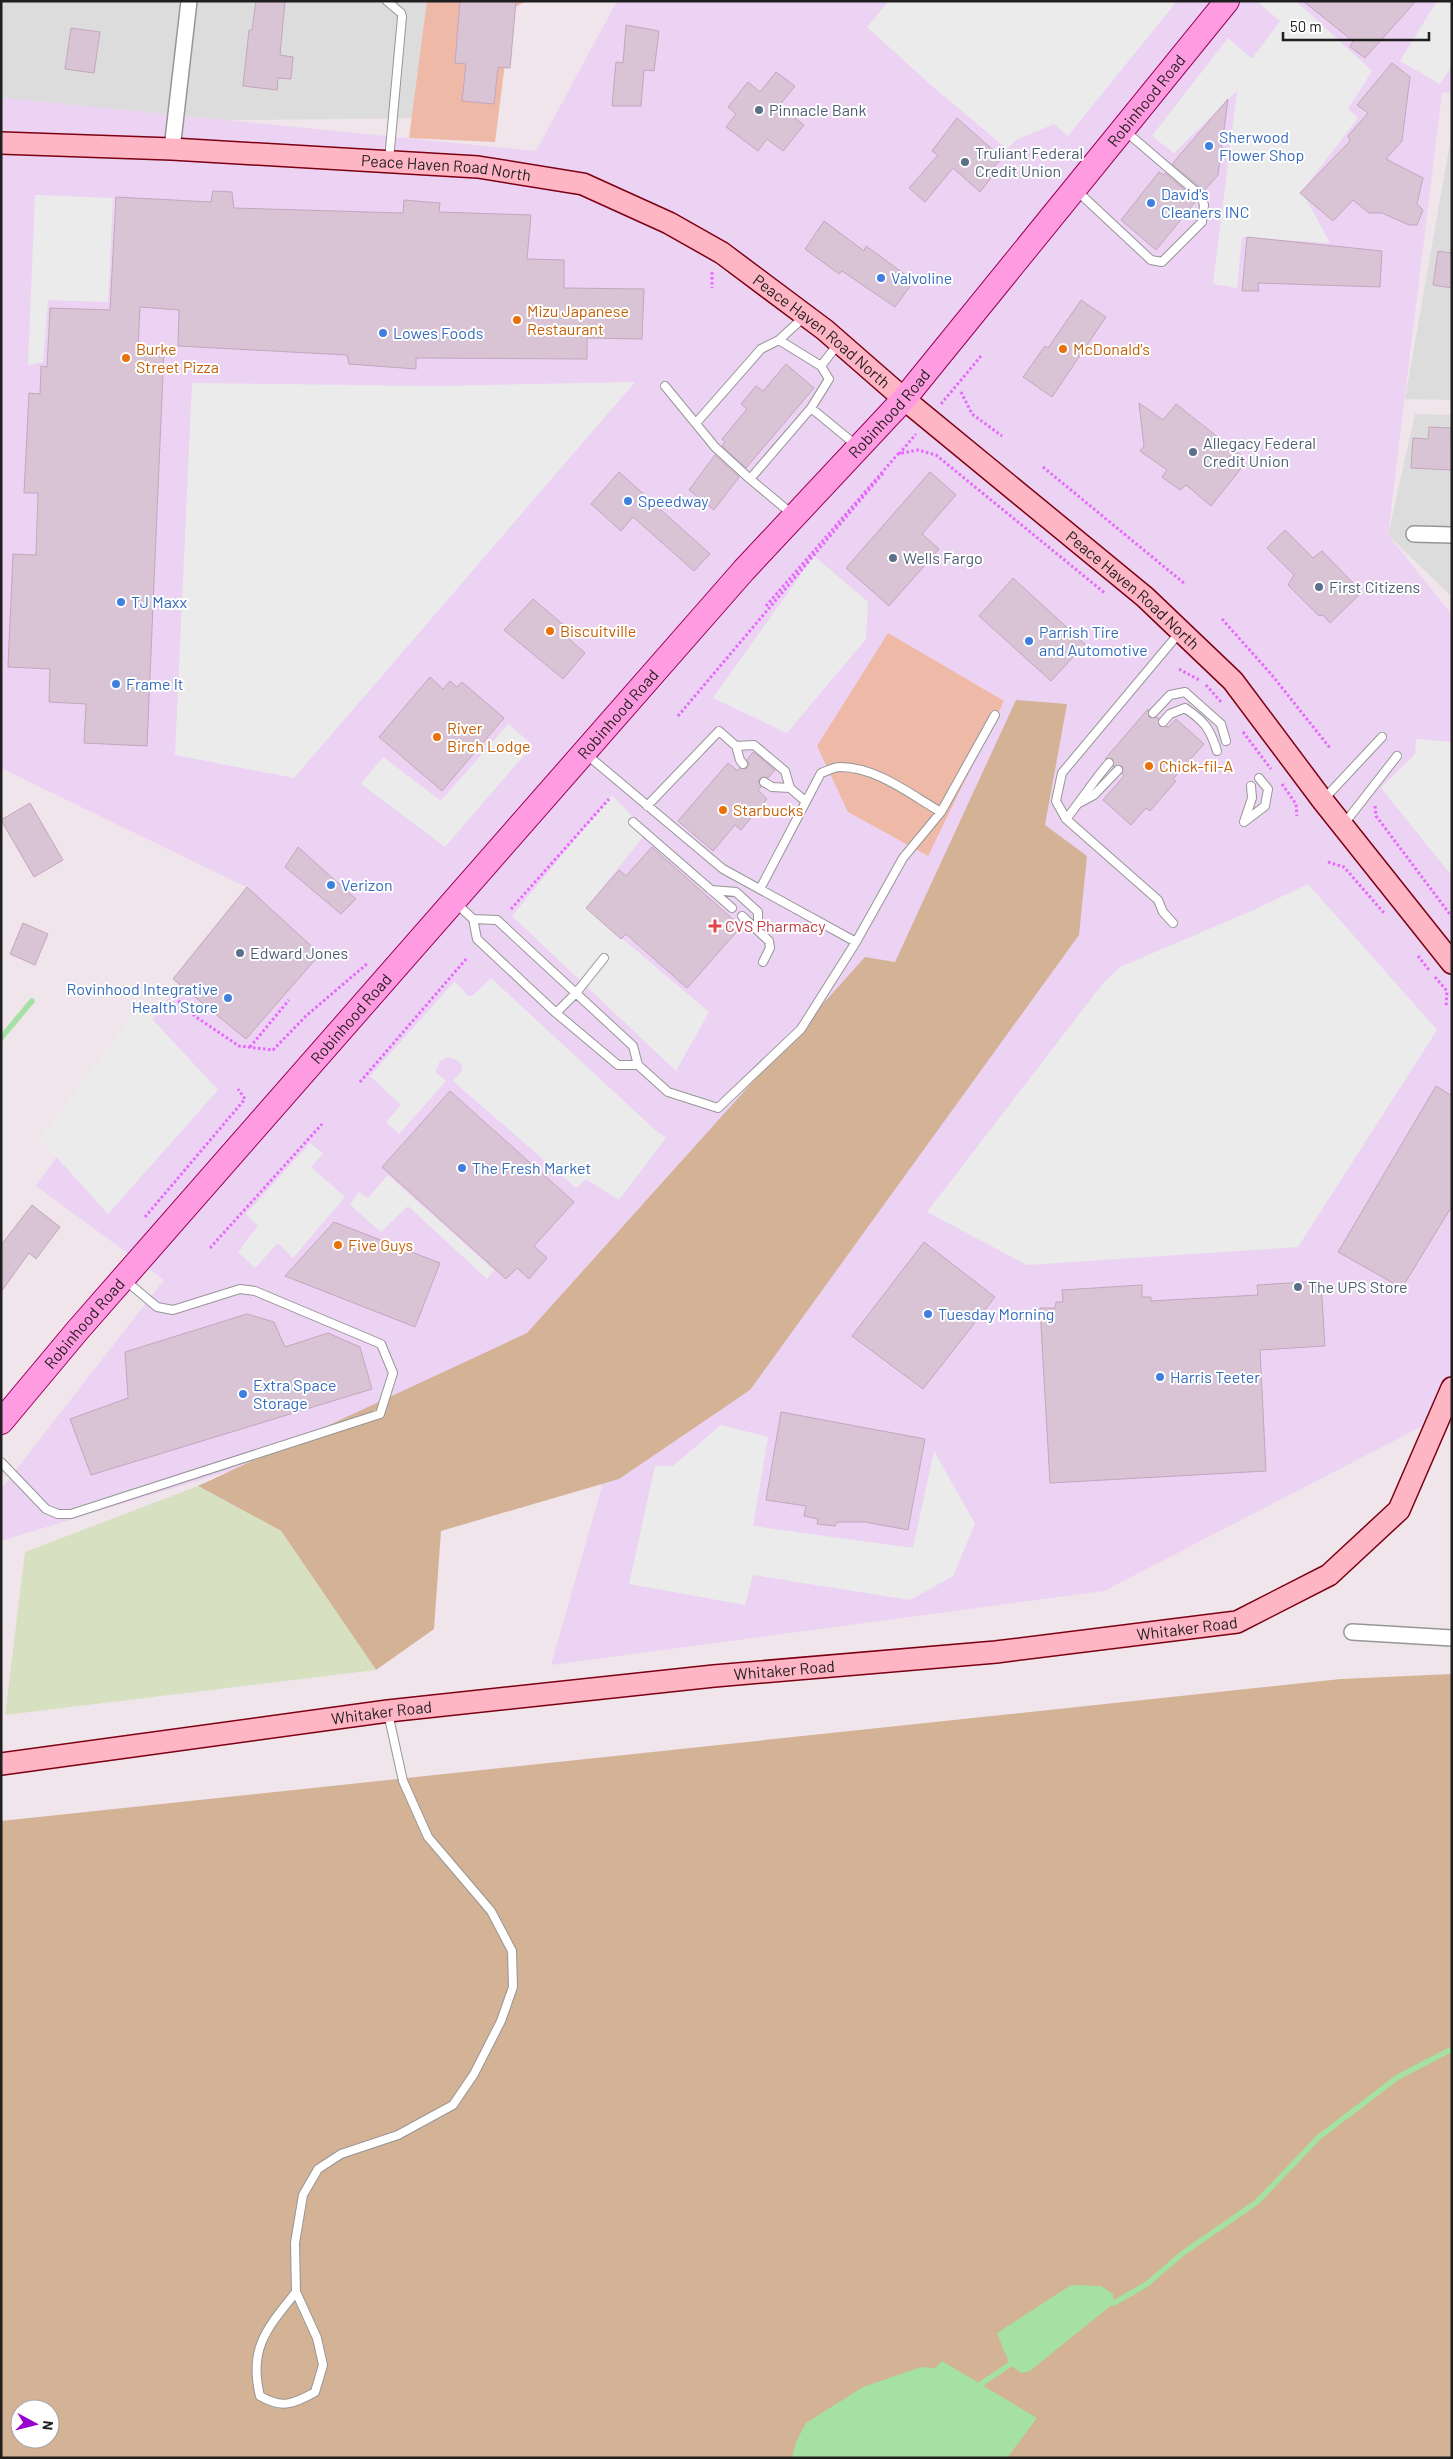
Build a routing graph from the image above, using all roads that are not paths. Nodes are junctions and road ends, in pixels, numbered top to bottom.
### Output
1 (189, 1) edge
2 (387, 1) edge
3 (1227, 1) edge
4 (1123, 130) junction
5 (1, 143) edge
6 (172, 149) junction
7 (389, 162) junction
8 (1075, 188) junction
9 (806, 316) junction
10 (779, 340) junction
11 (839, 342) junction
12 (820, 366) junction
13 (665, 386) dead end
14 (904, 399) junction
15 (811, 408) junction
16 (697, 422) junction
17 (857, 446) junction
18 (750, 479) junction
19 (795, 516) junction
20 (1414, 534) dead end
21 (1452, 535) edge
22 (1181, 631) junction
23 (1153, 713) dead end
24 (995, 715) dead end
25 (1163, 722) dead end
26 (1382, 737) dead end
27 (1226, 741) dead end
28 (736, 746) junction
29 (1217, 751) dead end
30 (584, 753) junction
31 (1397, 756) dead end
32 (1109, 763) dead end
33 (743, 764) dead end
34 (1118, 770) dead end
35 (1259, 778) dead end
36 (764, 782) dead end
37 (1250, 786) dead end
38 (790, 788) junction
39 (805, 801) junction
40 (1323, 801) junction
41 (1079, 803) junction
42 (647, 806) junction
43 (941, 812) junction
44 (1066, 819) junction
45 (633, 822) dead end
46 (1342, 825) junction
47 (760, 889) junction
48 (710, 890) junction
49 (454, 901) junction
50 (732, 908) dead end
51 (742, 916) dead end
52 (473, 919) junction
53 (1173, 923) dead end
54 (758, 930) junction
55 (856, 942) junction
56 (604, 958) dead end
57 (763, 962) dead end
58 (1452, 963) edge
59 (576, 993) junction
60 (556, 1013) junction
61 (638, 1065) junction
62 (123, 1278) junction
63 (1452, 1388) edge
64 (1, 1422) edge
65 (1, 1462) edge
66 (1352, 1632) dead end
67 (1452, 1638) edge
68 (388, 1711) junction
69 (1, 1764) edge
70 (296, 2292) junction

1 - 6 street
2 - 7 lane
3 - 4 main road, Robinhood Road
4 - 8 main road, Robinhood Road
4 - 8 lane
5 - 6 main road, Peace Haven Road North
6 - 7 main road, Peace Haven Road North
7 - 9 main road, Peace Haven Road North
8 - 14 main road, Robinhood Road
9 - 10 lane
9 - 11 main road, Peace Haven Road North
10 - 12 lane
10 - 16 lane
11 - 12 lane
11 - 14 main road, Peace Haven Road North
12 - 15 lane
13 - 16 lane
14 - 17 main road, Robinhood Road
14 - 22 main road, Peace Haven Road North
15 - 17 lane
15 - 18 lane
16 - 18 lane
17 - 19 main road, Robinhood Road
18 - 19 lane
19 - 30 main road, Robinhood Road
20 - 21 street
22 - 40 main road, Peace Haven Road North
22 - 44 lane
23 - 27 lane
24 - 43 lane
25 - 29 lane
26 - 40 lane
28 - 33 lane
28 - 38 lane
28 - 42 lane
30 - 42 lane
30 - 49 main road, Robinhood Road
31 - 46 lane
32 - 41 lane
34 - 41 lane
35 - 37 lane
36 - 38 lane
38 - 39 lane
39 - 43 lane
39 - 47 lane
40 - 46 main road, Peace Haven Road North
41 - 44 lane
42 - 47 lane
43 - 55 lane
44 - 53 lane
45 - 48 lane
46 - 58 main road, Peace Haven Road North
47 - 55 lane
48 - 50 lane
48 - 54 lane
49 - 52 lane
49 - 62 main road, Robinhood Road
51 - 54 lane
52 - 59 lane
52 - 60 lane
54 - 57 lane
55 - 61 lane
56 - 59 lane
59 - 60 lane
59 - 61 lane
60 - 61 lane
62 - 64 main road, Robinhood Road
62 - 65 lane
63 - 68 main road, Whitaker Road
66 - 67 street
68 - 69 main road, Whitaker Road
68 - 70 lane
70 - 70 lane

